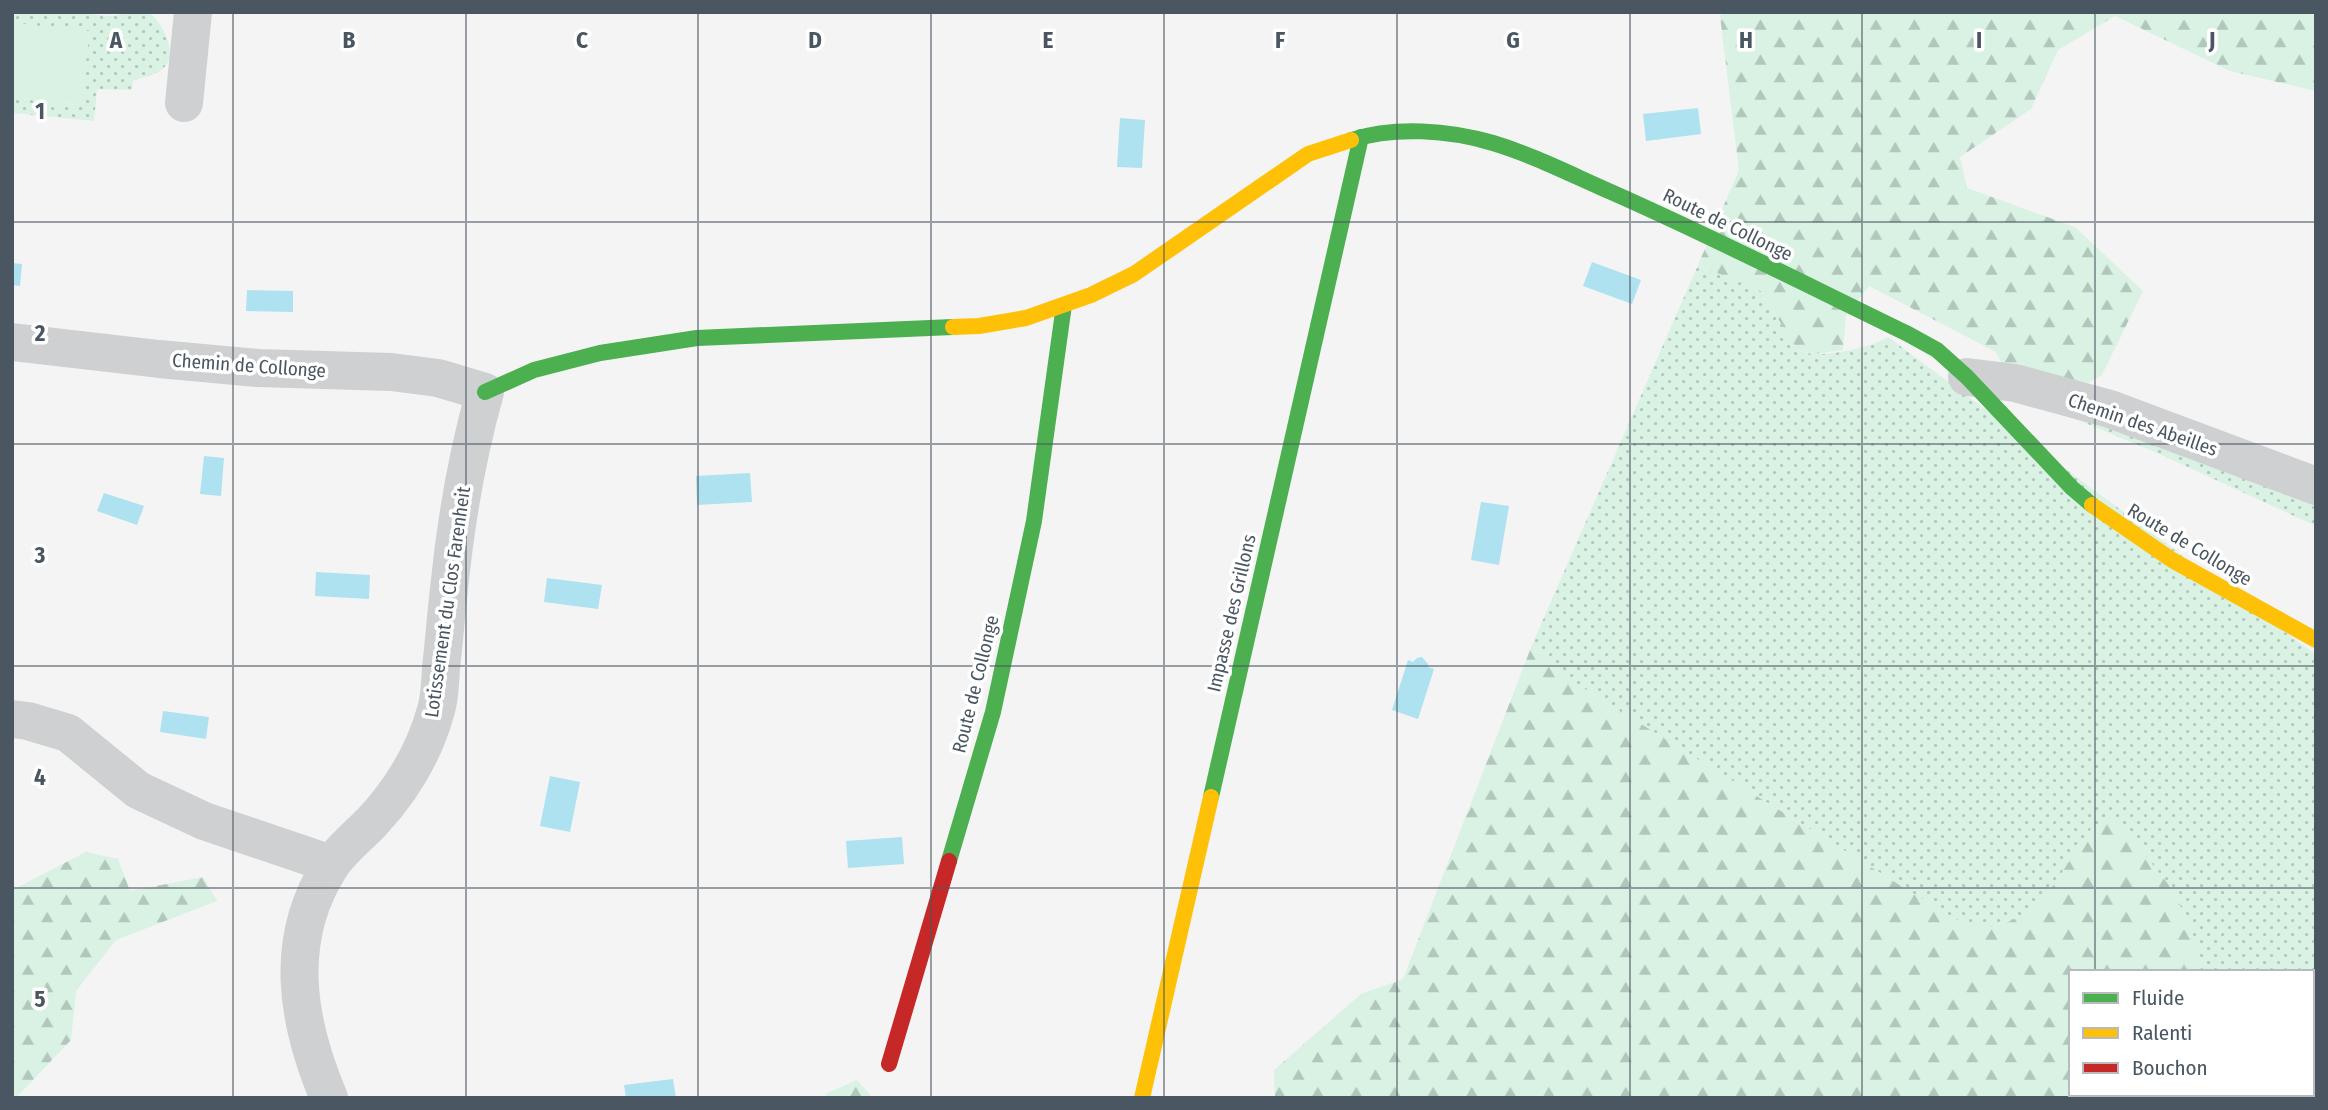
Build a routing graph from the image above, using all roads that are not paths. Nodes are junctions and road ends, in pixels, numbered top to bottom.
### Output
1 (193, 12) edge
2 (184, 103) dead end
3 (1361, 137) junction
4 (1064, 305) junction
5 (12, 342) edge
6 (1967, 377) junction
7 (485, 391) junction
8 (2316, 486) edge
9 (2316, 640) edge
10 (12, 719) edge
11 (331, 864) junction
12 (889, 1064) dead end
13 (329, 1098) edge
14 (1142, 1098) edge

1 - 2 street
3 - 4 street, Route de Collonge
3 - 6 street, Route de Collonge
3 - 14 street, Impasse des Grillons
4 - 7 street, Route de Collonge
4 - 12 street, Route de Collonge
5 - 7 street, Chemin de Collonge
6 - 8 street, Chemin des Abeilles
6 - 9 street, Route de Collonge
7 - 11 street, Lotissement du Clos Farenheit
10 - 11 street
11 - 13 street, Lotissement du Clos Farenheit

